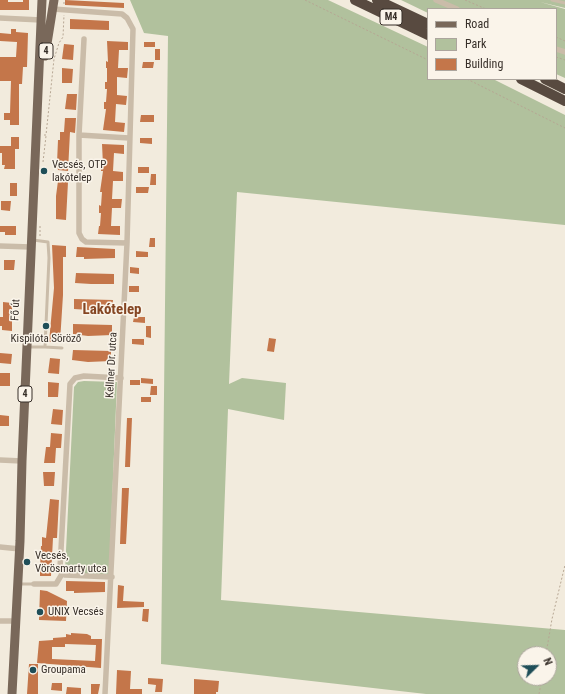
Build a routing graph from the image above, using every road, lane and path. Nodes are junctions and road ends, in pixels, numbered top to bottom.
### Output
1 (42, 0) edge
2 (47, 0) edge
3 (64, 0) edge
4 (305, 0) edge
5 (355, 0) edge
6 (377, 0) edge
7 (436, 0) edge
8 (465, 0) edge
9 (552, 0) edge
10 (565, 3) edge
11 (53, 4) edge
12 (455, 8) edge
13 (484, 8) edge
14 (64, 10) junction
15 (0, 18) edge
16 (41, 20) junction
17 (427, 24) edge
18 (427, 35) edge
19 (84, 39) dead end
20 (427, 60) edge
21 (468, 80) edge
22 (523, 80) edge
23 (546, 80) edge
24 (565, 89) edge
25 (39, 93) junction
26 (565, 101) edge
27 (565, 128) edge
28 (41, 135) junction
29 (79, 135) junction
30 (129, 138) junction
31 (42, 165) dead end
32 (40, 226) dead end
33 (34, 243) junction
34 (127, 243) junction
35 (0, 246) edge
36 (27, 346) junction
37 (45, 347) junction
38 (62, 348) dead end
39 (121, 378) junction
40 (0, 460) edge
41 (22, 461) junction
42 (0, 547) edge
43 (20, 549) junction
44 (565, 565) edge
45 (62, 574) junction
46 (112, 577) junction
47 (18, 584) junction
48 (34, 584) joint
49 (0, 621) edge
50 (16, 621) junction
51 (547, 646) edge
52 (12, 694) edge
53 (106, 694) edge

1 - 16 main road, Fő út / 4
2 - 11 main road
3 - 14 path
4 - 20 path
5 - 18 highway, M4
6 - 17 highway, M4
7 - 12 street
8 - 13 path
9 - 10 lane
11 - 14 street, Kellner Dr. utca
11 - 25 main road, 4
14 - 28 path
14 - 30 street, Kellner Dr. utca
15 - 16 street
16 - 25 main road, Fő út / 4
19 - 29 street
21 - 27 path
22 - 26 highway
23 - 24 highway
25 - 28 main road, Fő út / 4
28 - 31 path
28 - 33 main road, Fő út / 4
29 - 30 street
29 - 34 street
30 - 34 street, Kellner Dr. utca
32 - 33 path
33 - 35 street
33 - 36 main road, Fő út / 4
33 - 37 lane
34 - 39 street, Kellner Dr. utca
36 - 37 lane
36 - 41 main road, Fő út / 4
37 - 38 lane
39 - 45 street
39 - 46 street, Kellner Dr. utca
40 - 41 street
41 - 43 main road, Fő út / 4
42 - 43 street
43 - 47 main road, Fő út / 4
44 - 51 path
45 - 46 street
45 - 48 street
46 - 53 street, Kellner Dr. utca
47 - 48 lane
47 - 50 main road, Fő út / 4
49 - 50 street
50 - 52 main road, Fő út / 4

